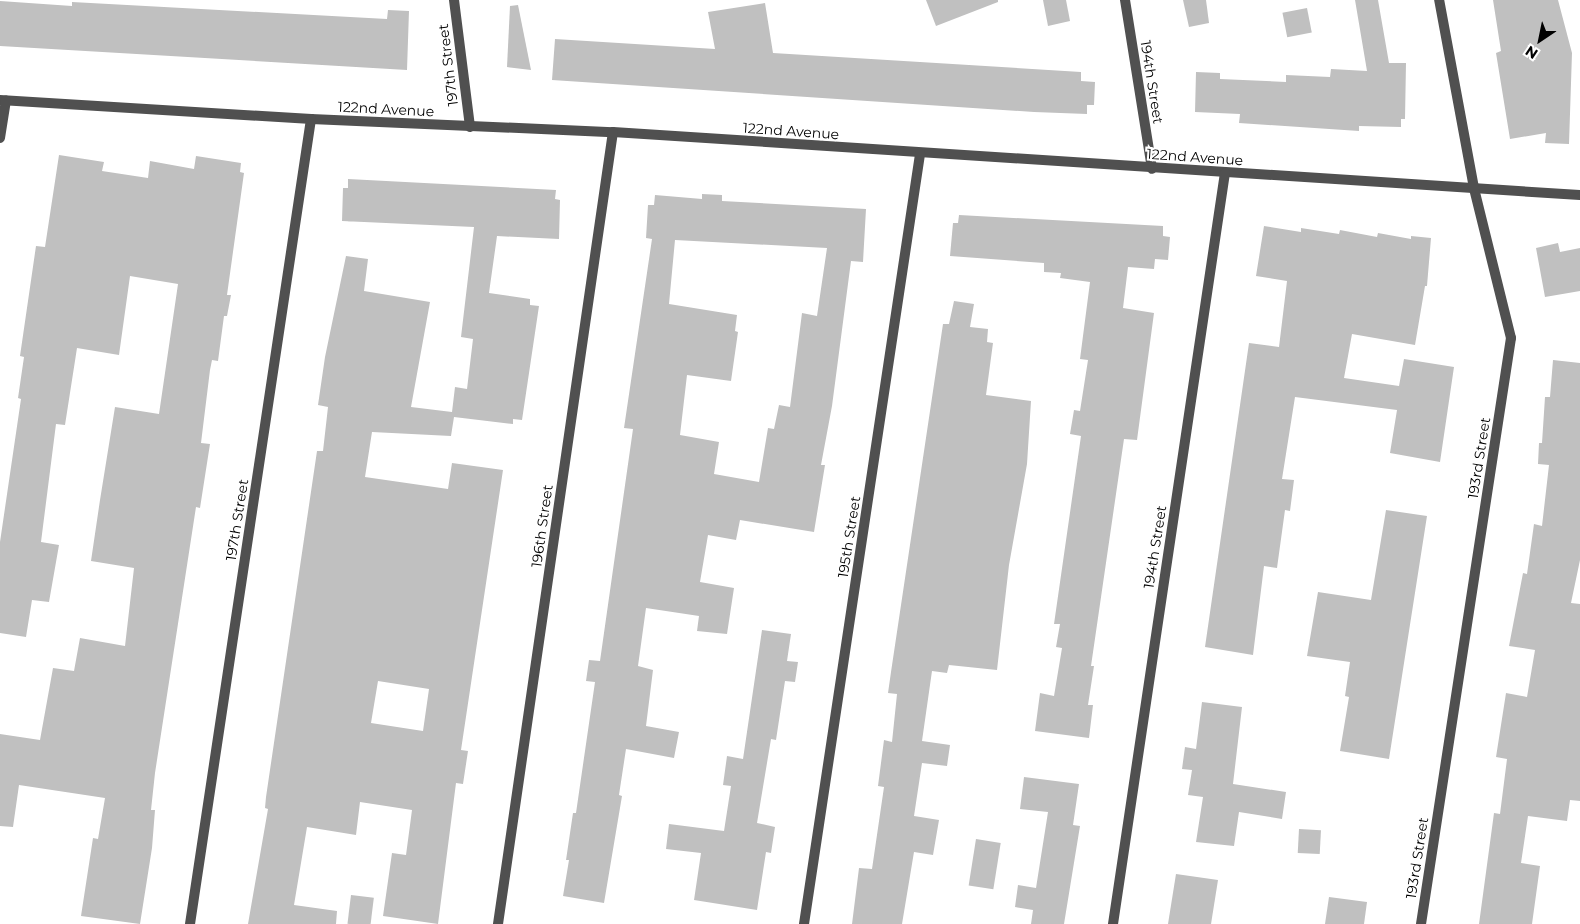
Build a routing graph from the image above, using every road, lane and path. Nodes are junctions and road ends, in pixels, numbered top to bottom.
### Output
1 (454, 0) edge
2 (1125, 0) edge
3 (1439, 0) edge
4 (3, 100) edge
5 (311, 120) junction
6 (470, 127) junction
7 (613, 132) junction
8 (0, 138) edge
9 (920, 154) junction
10 (1152, 168) junction
11 (1226, 173) junction
12 (1474, 188) junction
13 (1580, 194) edge
14 (190, 924) edge
15 (498, 924) edge
16 (804, 924) edge
17 (1113, 924) edge
18 (1421, 924) edge

1 - 6 street, 197th Street
2 - 10 street, 194th Street
3 - 12 street, 193rd Street
4 - 5 street, 122nd Avenue
4 - 8 street
5 - 6 street, 122nd Avenue
5 - 14 street, 197th Street
6 - 7 street, 122nd Avenue
7 - 9 street, 122nd Avenue
7 - 15 street, 196th Street
9 - 10 street, 122nd Avenue
9 - 16 street, 195th Street
10 - 11 street, 122nd Avenue
11 - 12 street, 122nd Avenue
11 - 17 street, 194th Street
12 - 13 street, 122nd Avenue
12 - 18 street, 193rd Street

